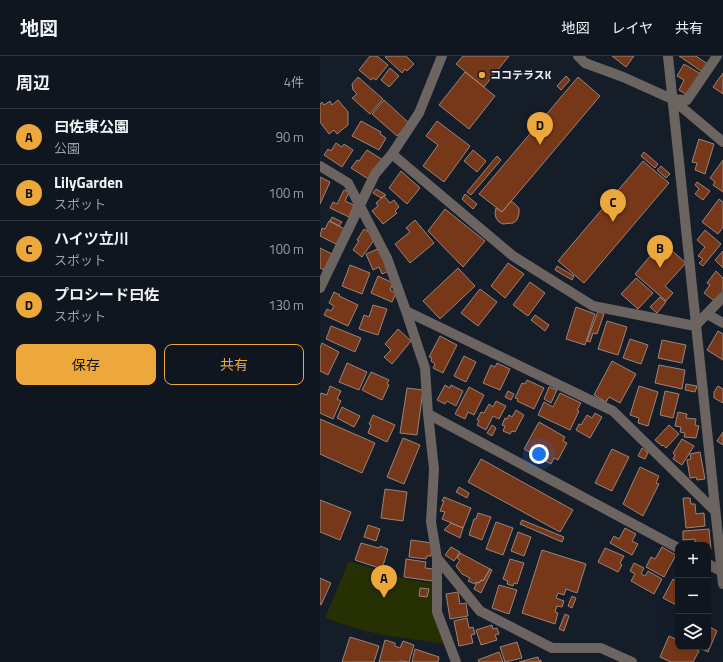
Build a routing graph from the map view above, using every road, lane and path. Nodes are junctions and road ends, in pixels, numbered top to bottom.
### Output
1 (442, 56) edge
2 (578, 56) edge
3 (668, 56) edge
4 (717, 56) edge
5 (672, 99) junction
6 (723, 142) edge
7 (392, 154) junction
8 (320, 166) edge
9 (359, 205) junction
10 (320, 288) edge
11 (723, 297) edge
12 (406, 311) junction
13 (707, 314) junction
14 (723, 324) edge
15 (695, 326) junction
16 (428, 414) junction
17 (714, 510) junction
18 (675, 546) edge
19 (721, 555) edge
20 (437, 558) junction
21 (711, 566) edge
22 (721, 571) junction
23 (723, 584) edge
24 (628, 661) edge
25 (456, 662) edge

1 - 7 street
2 - 5 street
3 - 5 street
4 - 5 street
5 - 6 street
5 - 15 street
7 - 9 street
7 - 15 street
8 - 9 street
9 - 10 street
9 - 12 street
11 - 13 street
12 - 16 street
12 - 17 street
13 - 14 street
13 - 15 street
15 - 17 street
16 - 18 street
16 - 20 street
17 - 19 street
19 - 22 street
20 - 24 street
20 - 25 street
21 - 22 street
22 - 23 street

